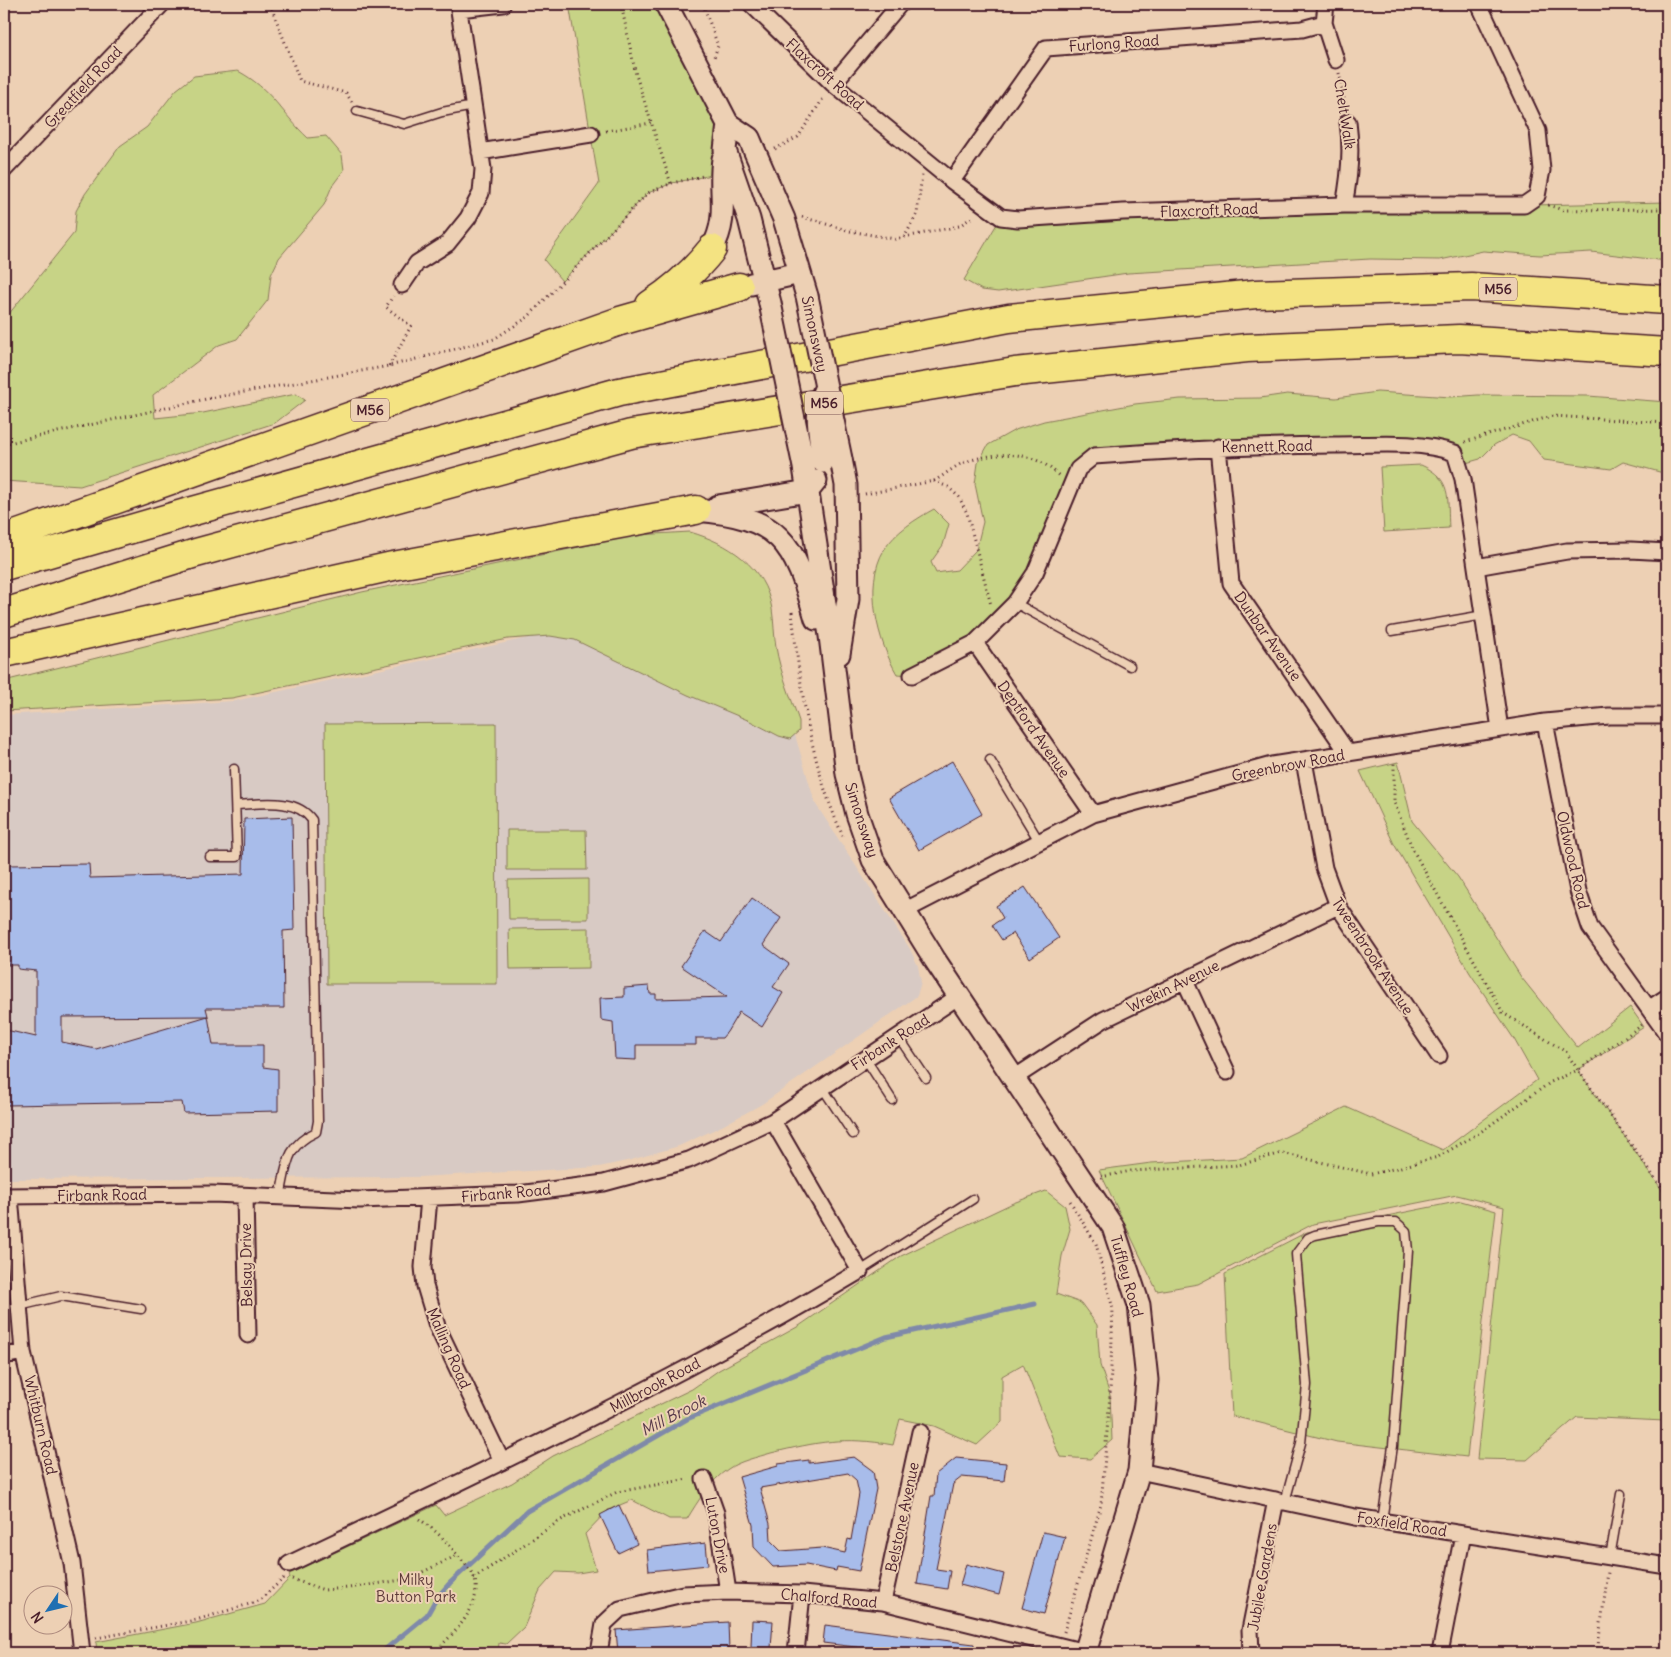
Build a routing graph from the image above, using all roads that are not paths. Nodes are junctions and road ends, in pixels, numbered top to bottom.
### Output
1 (162, 4) edge
2 (503, 4) edge
3 (666, 4) edge
4 (751, 4) edge
5 (900, 4) edge
6 (1326, 4) edge
7 (1480, 4) edge
8 (459, 6) edge
9 (1324, 23) junction
10 (1336, 60) road end
11 (833, 84) junction
12 (474, 106) junction
13 (357, 112) road end
14 (1348, 122) road end
15 (728, 124) junction
16 (591, 134) road end
17 (725, 150) junction
18 (480, 152) junction
19 (4, 170) edge
20 (952, 181) junction
21 (1344, 206) junction
22 (712, 249) joint
23 (800, 273) junction
24 (765, 280) junction
25 (402, 284) road end
26 (739, 287) joint
27 (1667, 300) edge
28 (620, 321) junction
29 (1667, 352) edge
30 (1218, 447) junction
31 (823, 463) junction
32 (808, 491) junction
33 (696, 510) junction
34 (4, 539) edge
35 (1667, 552) edge
36 (4, 566) edge
37 (1476, 567) junction
38 (1015, 603) junction
39 (4, 613) edge
40 (1484, 616) junction
41 (1392, 631) dead end
42 (975, 644) junction
43 (4, 653) edge
44 (1130, 666) dead end
45 (912, 675) dead end
46 (834, 681) junction
47 (1667, 716) edge
48 (1545, 722) junction
49 (1500, 729) junction
50 (1348, 753) junction
51 (990, 760) dead end
52 (1304, 761) junction
53 (234, 769) dead end
54 (236, 805) junction
55 (1093, 814) junction
56 (1039, 841) junction
57 (210, 858) dead end
58 (1338, 906) junction
59 (904, 911) junction
60 (1185, 981) junction
61 (959, 996) junction
62 (1667, 997) edge
63 (1653, 1012) junction
64 (1667, 1034) edge
65 (898, 1036) junction
66 (1439, 1056) dead end
67 (865, 1058) junction
68 (1227, 1072) dead end
69 (926, 1078) dead end
70 (1014, 1078) junction
71 (822, 1087) junction
72 (892, 1100) dead end
73 (773, 1121) junction
74 (853, 1134) dead end
75 (7, 1196) edge
76 (245, 1196) junction
77 (280, 1197) junction
78 (429, 1198) junction
79 (973, 1200) dead end
80 (860, 1271) junction
81 (19, 1306) junction
82 (141, 1309) dead end
83 (248, 1335) dead end
84 (23, 1352) junction
85 (4, 1356) edge
86 (920, 1432) dead end
87 (502, 1462) junction
88 (1139, 1471) junction
89 (704, 1479) road end
90 (1621, 1494) dead end
91 (1281, 1501) junction
92 (1382, 1521) junction
93 (1463, 1534) junction
94 (1610, 1557) junction
95 (1667, 1566) edge
96 (287, 1570) road end
97 (728, 1592) junction
98 (802, 1594) junction
99 (884, 1602) junction
100 (82, 1653) edge
101 (599, 1653) edge
102 (796, 1653) edge
103 (1085, 1653) edge
104 (1252, 1653) edge
105 (1440, 1653) edge

1 - 19 street, Greatfield Road
2 - 8 street
3 - 15 street
4 - 11 street, Flaxcroft Road
5 - 11 street
6 - 9 street
7 - 21 street, Flaxcroft Road
8 - 12 street
9 - 10 street, Chelt Walk
9 - 20 street, Furlong Road
11 - 20 street, Flaxcroft Road
12 - 13 lane
12 - 18 street
14 - 21 street, Chelt Walk
15 - 17 street, Simonsway
15 - 23 street, Simonsway
16 - 18 street
17 - 22 street
17 - 24 street, Simonsway
18 - 25 street
20 - 21 street, Flaxcroft Road
22 - 28 highway, M56
23 - 24 street
23 - 31 street, Simonsway, bridge
24 - 26 street
24 - 31 street, Simonsway, bridge
26 - 28 highway, M56
27 - 36 highway, M56
28 - 34 highway, M56
29 - 39 highway, M56
30 - 37 street, Kennett Road
30 - 38 street, Kennett Road
30 - 50 street, Dunbar Avenue
31 - 32 street, Simonsway
31 - 46 street, Simonsway
32 - 33 street
32 - 46 street, Simonsway
33 - 43 highway
33 - 46 street
35 - 37 street
37 - 40 street
38 - 42 street, Kennett Road
38 - 44 lane
40 - 41 lane
40 - 49 street
42 - 45 street, Kennett Road
42 - 55 street, Deptford Avenue
46 - 59 street, Simonsway
47 - 48 street, Greenbrow Road
48 - 49 street, Greenbrow Road
48 - 63 street, Oldwood Road
49 - 50 street, Greenbrow Road
50 - 52 street, Greenbrow Road
51 - 56 lane
52 - 55 street, Greenbrow Road
52 - 58 street, Tweenbrook Avenue
53 - 54 lane
54 - 57 lane
54 - 77 lane
55 - 56 street, Greenbrow Road
56 - 59 street, Greenbrow Road
58 - 60 street, Wrekin Avenue
58 - 66 street, Tweenbrook Avenue
59 - 61 street, Simonsway
60 - 68 street
60 - 70 street, Wrekin Avenue
61 - 65 street, Firbank Road
61 - 70 street, Tuffley Road
62 - 63 street
63 - 64 street, Oldwood Road
65 - 67 street, Firbank Road
65 - 69 lane
67 - 71 street, Firbank Road
67 - 72 lane
70 - 88 street, Tuffley Road
71 - 73 street, Firbank Road
71 - 74 lane
73 - 78 street, Firbank Road
73 - 80 street
75 - 76 street, Firbank Road
75 - 81 street, Whitburn Road
76 - 77 street, Firbank Road
76 - 83 street, Belsay Drive
77 - 78 street, Firbank Road
78 - 87 street, Malling Road
79 - 80 lane
80 - 87 street, Millbrook Road
81 - 82 lane
81 - 84 street, Whitburn Road
84 - 85 street
84 - 100 street, Whitburn Road
86 - 99 street, Belstone Avenue
87 - 96 street, Millbrook Road
88 - 91 street, Foxfield Road
88 - 103 street, Tuffley Road
89 - 97 street, Luton Drive
90 - 94 lane
91 - 92 street, Foxfield Road
91 - 92 lane
91 - 104 street, Jubilee Gardens
92 - 93 street, Foxfield Road
93 - 94 street, Foxfield Road
93 - 105 street
94 - 95 street, Foxfield Road
97 - 98 street, Chalford Road
97 - 101 street, Chalford Road
98 - 99 street, Chalford Road
98 - 102 street
99 - 103 street, Chalford Road

